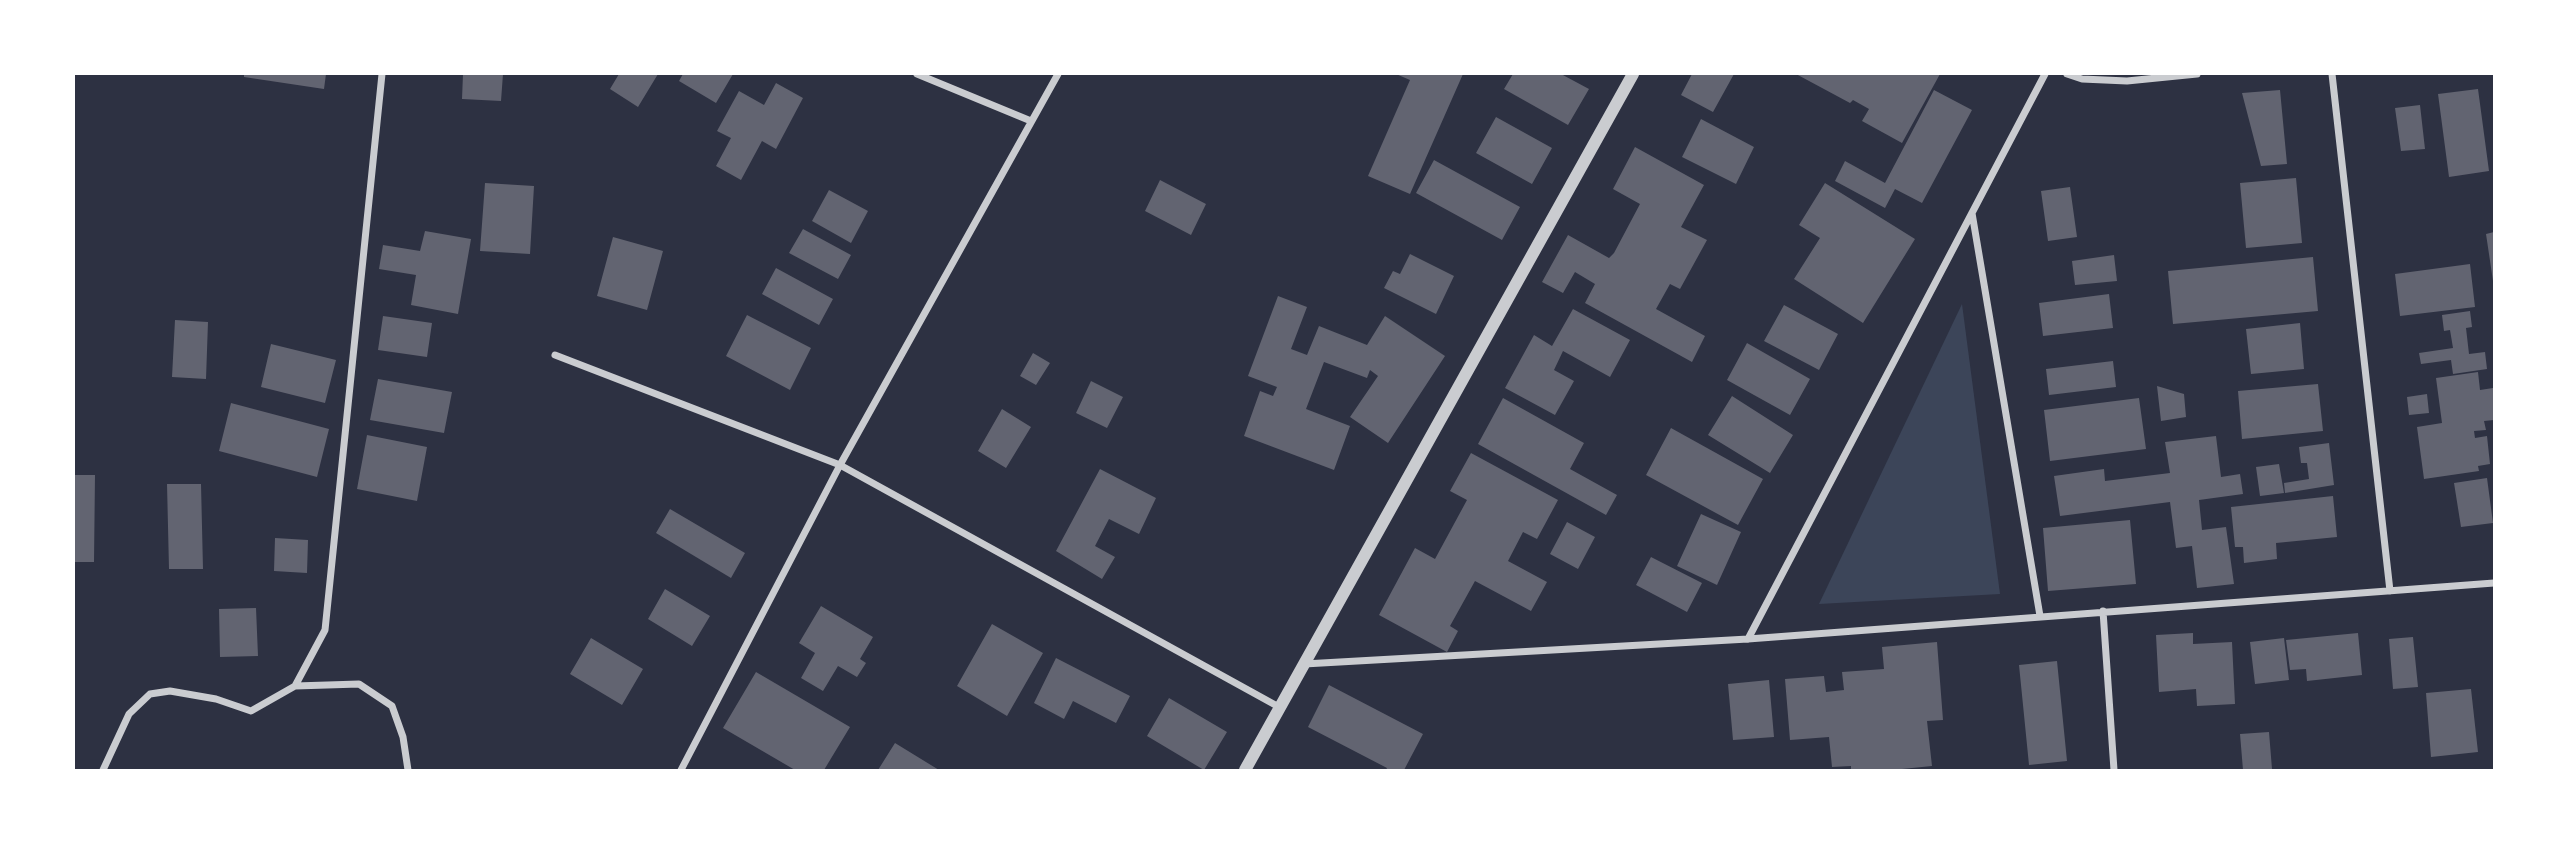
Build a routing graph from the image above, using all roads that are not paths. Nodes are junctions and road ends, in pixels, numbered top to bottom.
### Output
1 (382, 74) edge
2 (917, 74) edge
3 (1058, 74) edge
4 (1633, 74) edge
5 (2045, 74) edge
6 (2067, 74) edge
7 (2197, 74) edge
8 (2332, 74) edge
9 (1031, 121) junction
10 (1972, 212) junction
11 (555, 355) dead end
12 (840, 465) junction
13 (2494, 583) edge
14 (2390, 591) junction
15 (2103, 611) junction
16 (2040, 616) junction
17 (1748, 639) junction
18 (1303, 664) junction
19 (295, 686) junction
20 (1279, 707) junction
21 (103, 771) edge
22 (408, 771) edge
23 (681, 771) edge
24 (1245, 771) edge
25 (2114, 771) edge

1 - 19 street
2 - 9 street
3 - 9 street
4 - 18 street
5 - 10 street
6 - 7 street
8 - 14 street
9 - 12 street
10 - 16 street
10 - 17 street
11 - 12 street
12 - 20 street
12 - 23 street
13 - 14 street
14 - 15 street
15 - 16 street
15 - 25 street
16 - 17 street
17 - 18 street
18 - 20 street
19 - 21 street
19 - 22 street
20 - 24 street

